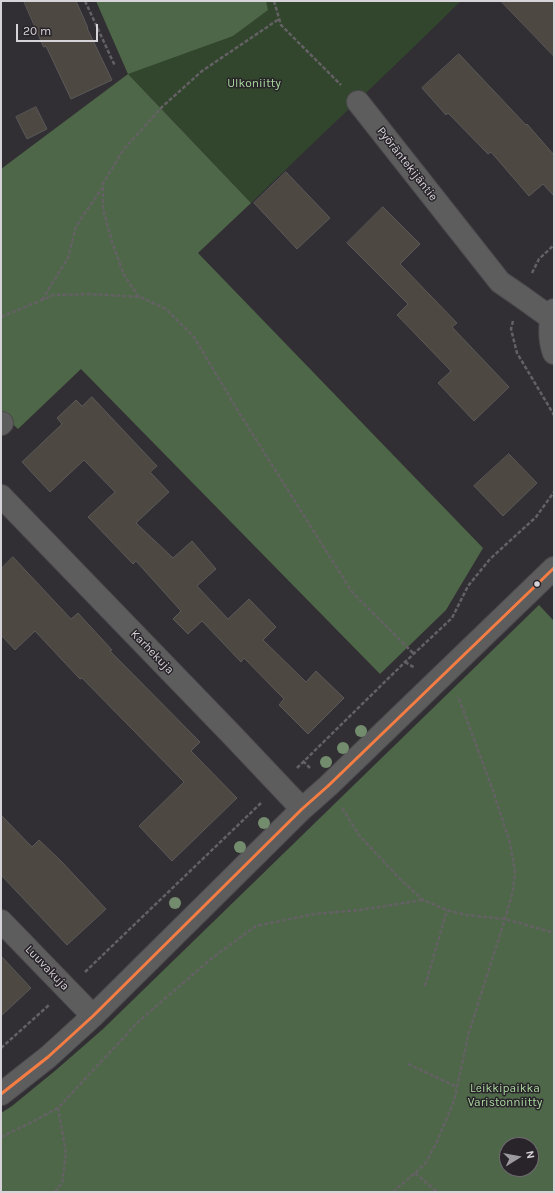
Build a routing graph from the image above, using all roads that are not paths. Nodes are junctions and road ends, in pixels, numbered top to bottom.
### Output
1 (358, 102) road end
2 (552, 314) edge
3 (554, 352) edge
4 (1, 496) edge
5 (554, 568) edge
6 (302, 808) junction
7 (1, 921) edge
8 (93, 1016) junction
9 (1, 1094) edge

1 - 2 street, Pyöräntekijäntie
2 - 3 street
4 - 6 street, Karhekuja
5 - 6 street
6 - 8 street
7 - 8 street, Luuvakuja
8 - 9 street

